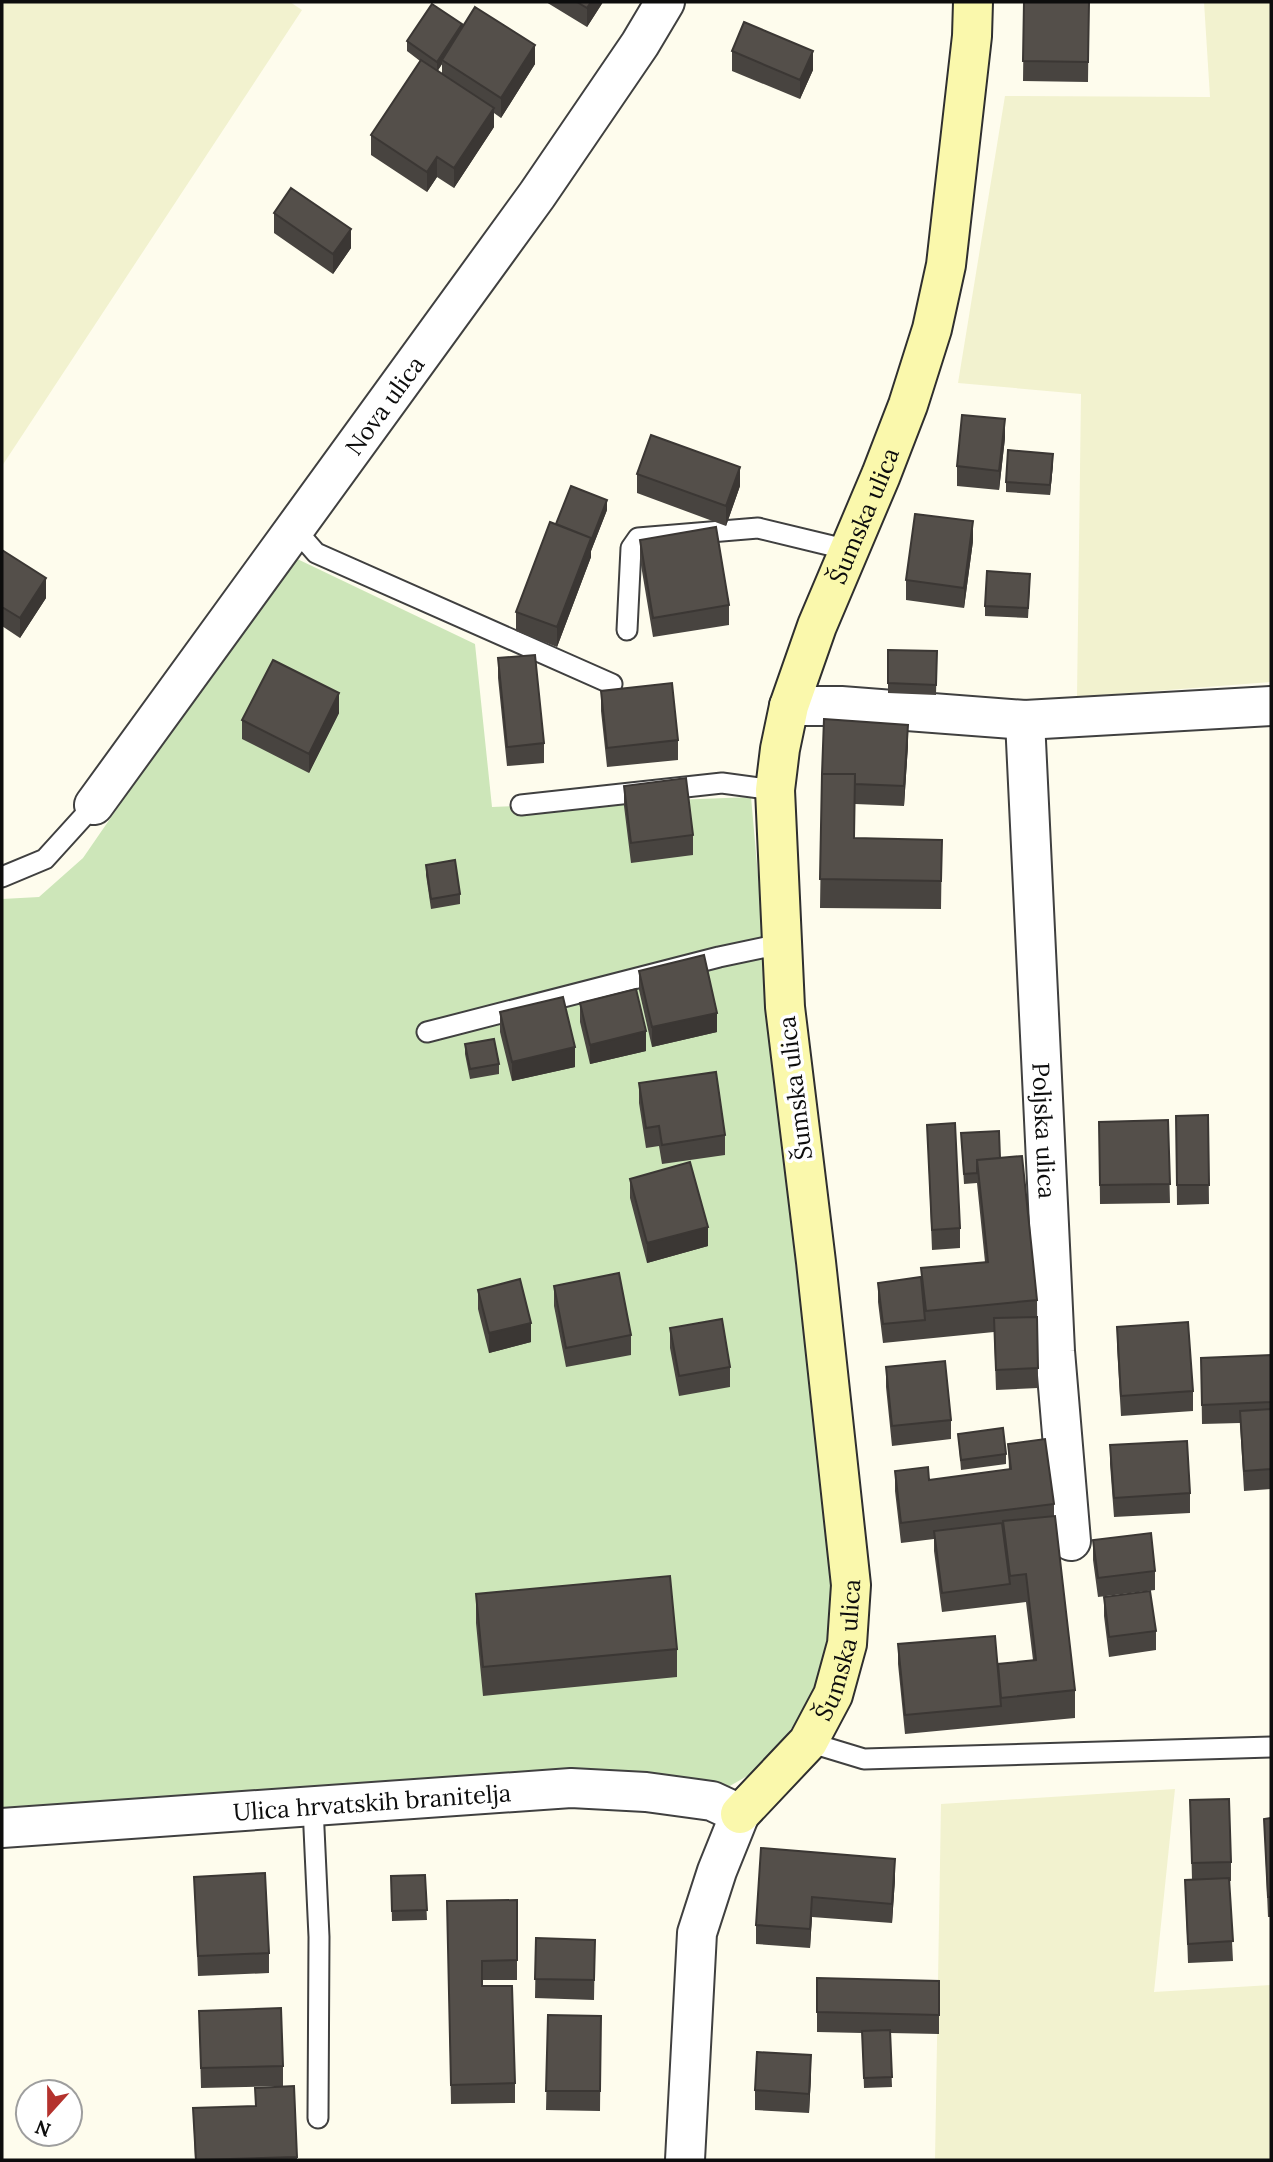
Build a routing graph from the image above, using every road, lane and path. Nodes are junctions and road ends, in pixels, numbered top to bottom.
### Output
1 (665, 2) edge
2 (973, 2) edge
3 (295, 528) junction
4 (849, 550) junction
5 (627, 630) dead end
6 (612, 684) dead end
7 (789, 706) junction
8 (1271, 706) edge
9 (1025, 720) junction
10 (775, 790) junction
11 (94, 805) joint
12 (521, 805) dead end
13 (2, 877) edge
14 (781, 944) junction
15 (427, 1032) dead end
16 (1071, 1541) dead end
17 (808, 1742) junction
18 (1271, 1747) edge
19 (313, 1807) junction
20 (740, 1814) junction
21 (2, 1828) edge
22 (318, 2118) dead end
23 (685, 2160) edge

1 - 3 street, Nova ulica
2 - 4 street, Šumska ulica
3 - 6 lane
3 - 11 street, Nova ulica
4 - 5 lane
4 - 7 street, Šumska ulica
7 - 9 street
7 - 10 street, Šumska ulica
8 - 9 street
9 - 16 street, Poljska ulica
10 - 12 lane
10 - 14 street, Šumska ulica
11 - 13 lane
14 - 15 lane
14 - 17 street, Šumska ulica
17 - 18 lane
17 - 20 street, Šumska ulica
19 - 20 street, Ulica hrvatskih branitelja
19 - 21 street, Ulica hrvatskih branitelja
19 - 22 lane
20 - 23 street, Šumska ulica

